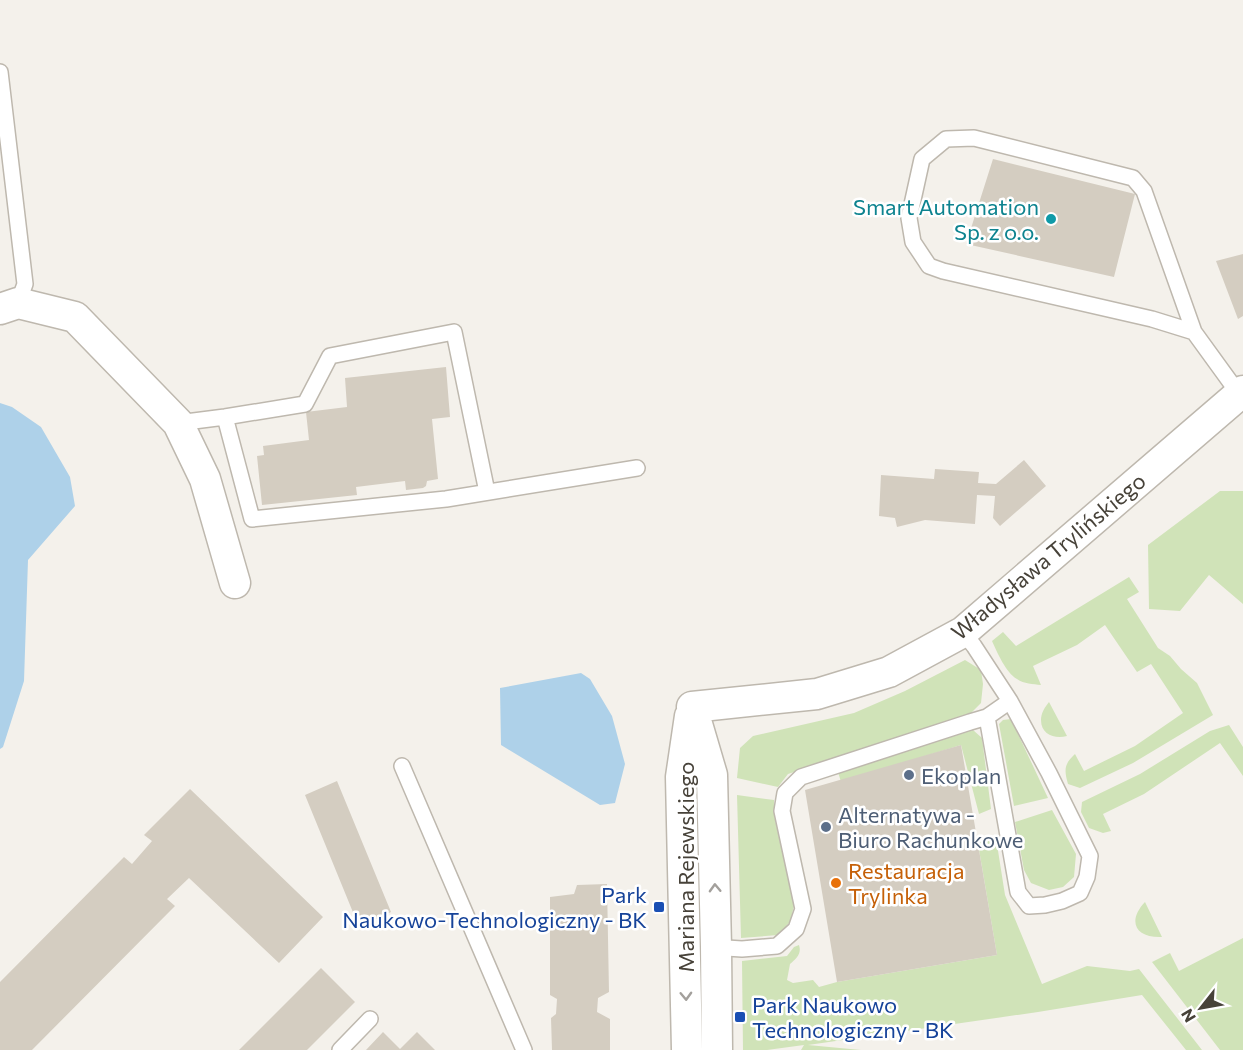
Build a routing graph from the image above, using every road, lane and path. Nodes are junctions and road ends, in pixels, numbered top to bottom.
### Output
1 (0, 72) edge
2 (9, 306) edge
3 (1194, 332) junction
4 (1241, 393) edge
5 (225, 417) junction
6 (178, 423) junction
7 (637, 468) dead end
8 (487, 492) junction
9 (235, 583) dead end
10 (963, 632) junction
11 (1010, 701) junction
12 (692, 707) junction
13 (987, 717) junction
14 (402, 766) dead end
15 (684, 946) junction
16 (716, 947) junction
17 (370, 1019) dead end
18 (340, 1050) edge
19 (524, 1050) edge
20 (687, 1050) edge
21 (717, 1050) edge

1 - 2 lane
2 - 6 street
3 - 3 lane
3 - 4 lane
4 - 10 street, Władysława Trylińskiego
5 - 6 lane
5 - 8 lane
5 - 8 lane
6 - 9 street
7 - 8 lane
10 - 11 lane
10 - 12 street, Władysława Trylińskiego
11 - 13 lane
11 - 13 lane
12 - 15 street, Mariana Rejewskiego
16 -> 12 street, Mariana Rejewskiego
13 - 16 lane
14 - 19 lane
15 - 16 lane
15 -> 20 street, Mariana Rejewskiego
16 - 21 street, Mariana Rejewskiego
17 - 18 lane

